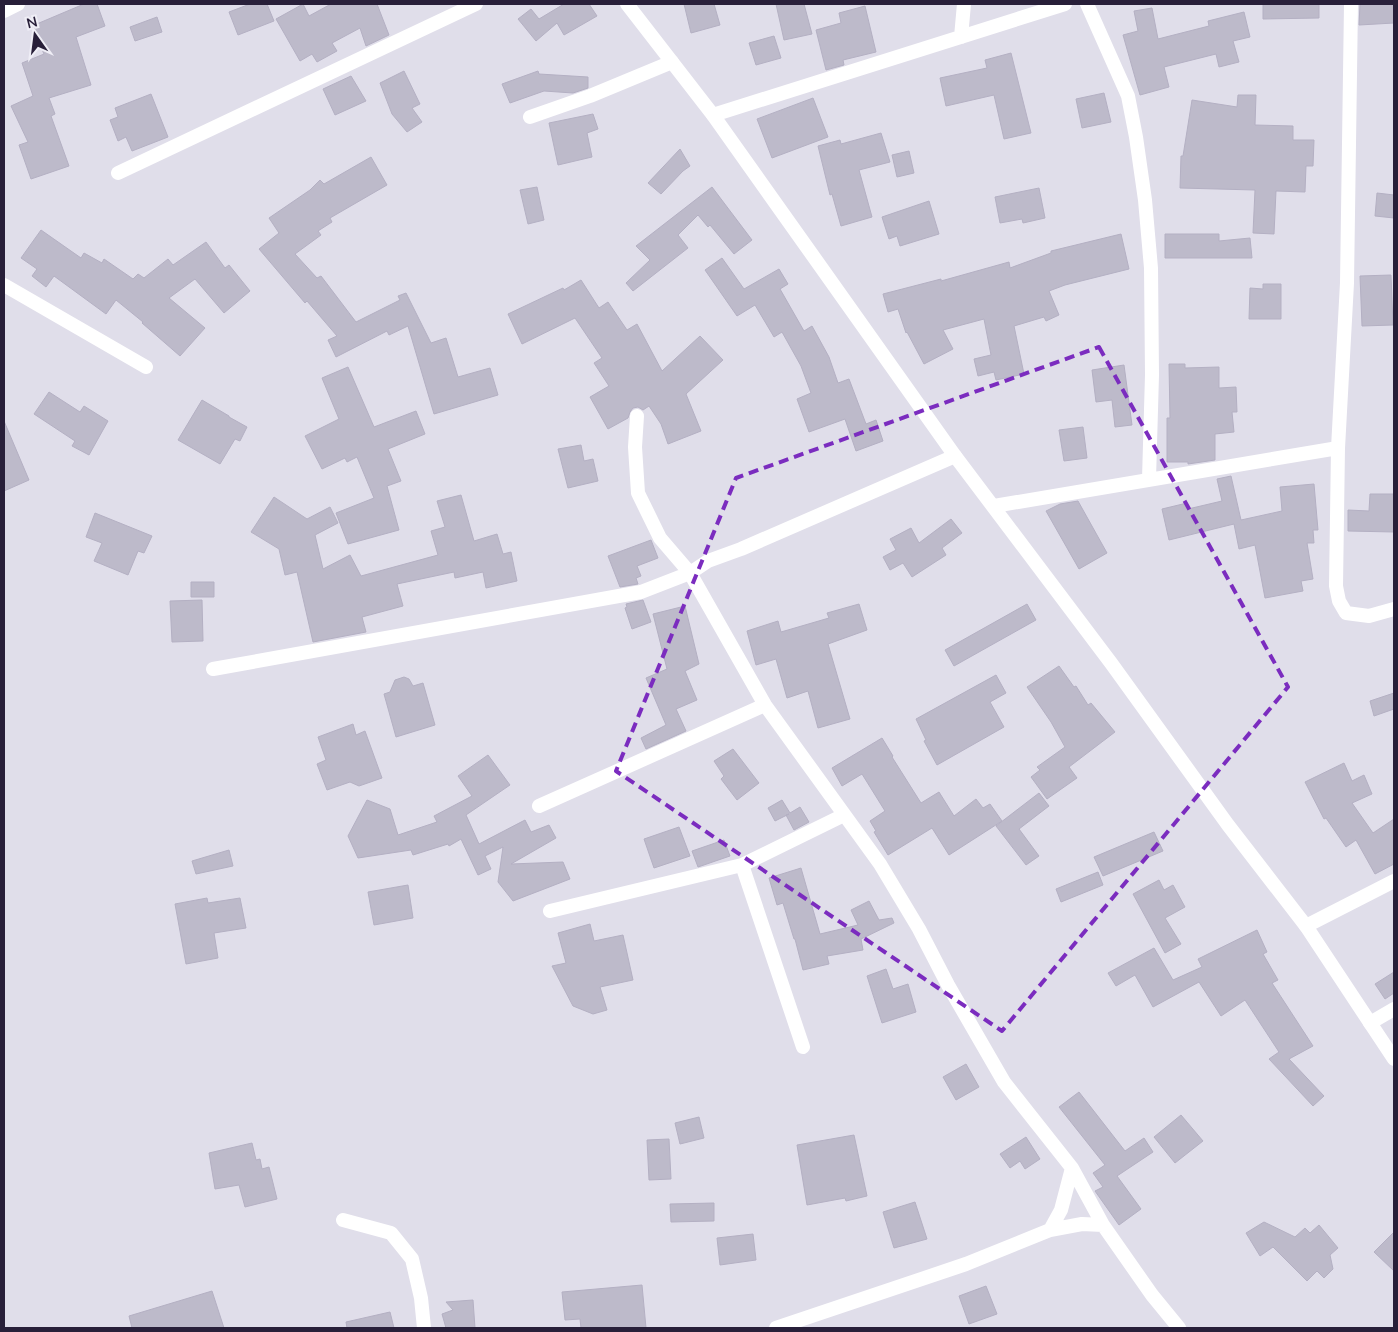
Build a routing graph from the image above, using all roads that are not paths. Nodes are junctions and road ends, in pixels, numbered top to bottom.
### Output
1 (18, 4) edge
2 (476, 4) edge
3 (627, 4) edge
4 (964, 4) edge
5 (1065, 4) edge
6 (1087, 4) edge
7 (1351, 4) edge
8 (4, 11) edge
9 (961, 37) junction
10 (672, 62) junction
11 (713, 115) junction
12 (530, 117) dead end
13 (118, 173) dead end
14 (4, 285) edge
15 (146, 367) dead end
16 (636, 416) dead end
17 (1338, 448) junction
18 (955, 456) junction
19 (1149, 480) junction
20 (994, 506) junction
21 (690, 573) junction
22 (1394, 609) edge
23 (213, 669) dead end
24 (765, 705) junction
25 (539, 806) dead end
26 (844, 815) junction
27 (742, 865) junction
28 (1394, 881) edge
29 (550, 911) dead end
30 (1306, 926) junction
31 (1394, 1009) edge
32 (1370, 1023) junction
33 (803, 1047) dead end
34 (1394, 1059) edge
35 (1072, 1168) junction
36 (343, 1220) dead end
37 (1103, 1225) junction
38 (1050, 1230) junction
39 (424, 1328) edge
40 (776, 1328) edge
41 (1180, 1328) edge

1 - 8 street
2 - 13 street
3 - 10 street
4 - 9 street
5 - 9 street
6 - 19 street
7 - 17 street
9 - 11 street
10 - 11 street
10 - 12 street
11 - 18 street
14 - 15 street
16 - 21 street
17 - 19 street
17 - 22 street
18 - 20 street
18 - 21 street
19 - 20 street
20 - 30 street
21 - 23 street
21 - 24 street
24 - 25 street
24 - 26 street
26 - 27 street
26 - 35 street
27 - 29 street
27 - 33 street
28 - 30 street
30 - 32 street
31 - 32 street
32 - 34 street
35 - 37 street
35 - 38 street
36 - 39 street
37 - 38 street
37 - 41 street
38 - 40 street

